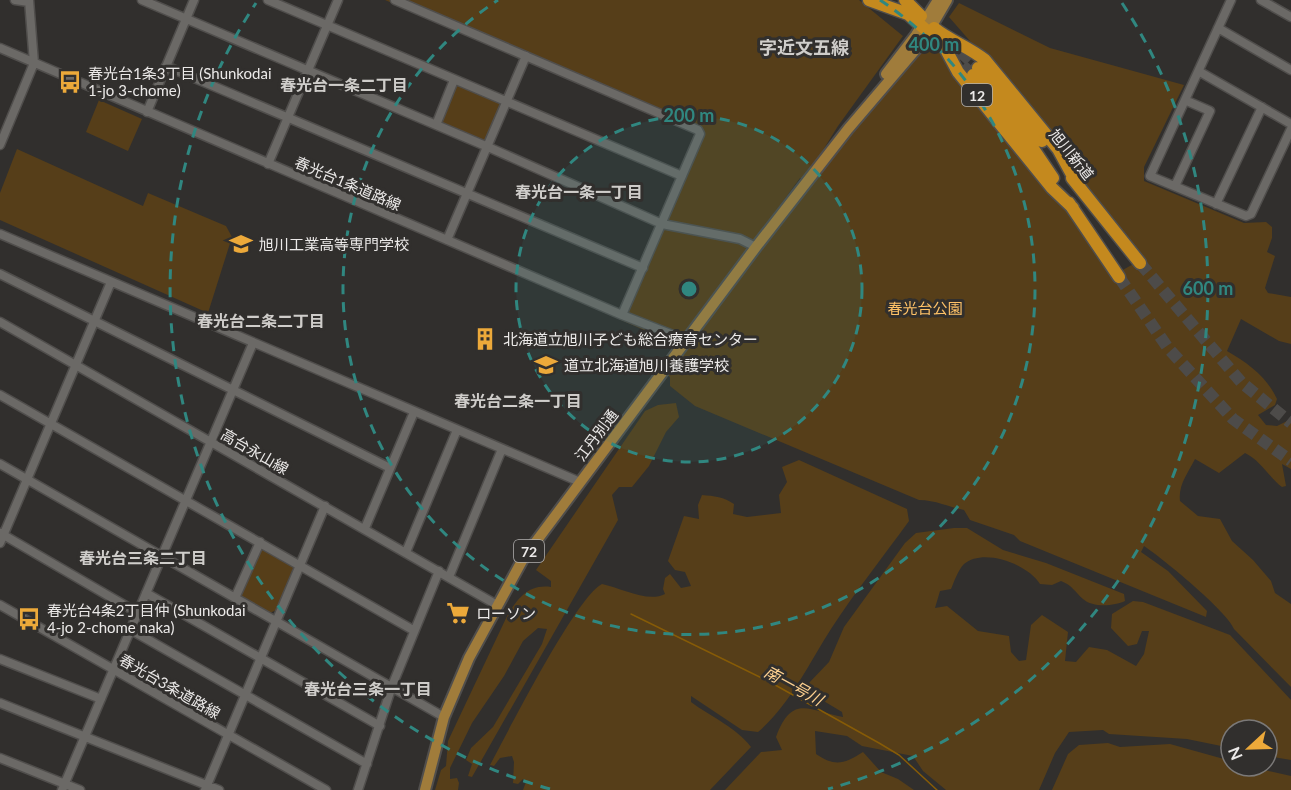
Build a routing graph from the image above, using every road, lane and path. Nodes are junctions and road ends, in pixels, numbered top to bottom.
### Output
1 (15, 0) edge
2 (142, 0) edge
3 (194, 0) edge
4 (268, 0) edge
5 (338, 0) edge
6 (395, 0) edge
7 (869, 0) edge
8 (905, 0) edge
9 (938, 0) edge
10 (947, 0) edge
11 (1231, 0) edge
12 (1261, 0) edge
13 (29, 1) edge
14 (1291, 17) edge
15 (186, 18) junction
16 (327, 25) junction
17 (927, 26) junction
18 (1218, 28) junction
19 (0, 48) edge
20 (526, 56) junction
21 (34, 63) junction
22 (166, 66) junction
23 (308, 70) junction
24 (1291, 70) edge
25 (1200, 72) junction
26 (454, 80) junction
27 (1187, 101) junction
28 (506, 102) junction
29 (1262, 107) junction
30 (147, 112) junction
31 (287, 117) junction
32 (1291, 124) edge
33 (436, 125) junction
34 (1291, 129) edge
35 (0, 145) edge
36 (488, 147) junction
37 (268, 164) junction
38 (682, 176) junction
39 (1076, 182) junction
40 (1175, 186) junction
41 (467, 193) junction
42 (1216, 204) junction
43 (1073, 208) junction
44 (662, 224) junction
45 (0, 234) edge
46 (447, 240) junction
47 (756, 247) junction
48 (1140, 263) tunnel mouth
49 (643, 268) junction
50 (0, 274) edge
51 (1119, 277) tunnel mouth
52 (111, 282) junction
53 (622, 315) junction
54 (0, 322) edge
55 (94, 322) junction
56 (686, 340) junction
57 (253, 343) junction
58 (75, 365) junction
59 (233, 390) junction
60 (0, 395) edge
61 (414, 412) junction
62 (51, 424) junction
63 (457, 430) junction
64 (211, 441) junction
65 (502, 449) junction
66 (0, 464) edge
67 (390, 468) junction
68 (27, 479) junction
69 (580, 482) junction
70 (186, 501) junction
71 (325, 506) junction
72 (365, 528) junction
73 (1, 537) edge
74 (260, 542) junction
75 (406, 552) junction
76 (162, 556) junction
77 (300, 565) junction
78 (440, 571) junction
79 (450, 577) junction
80 (146, 593) junction
81 (235, 598) junction
82 (0, 605) edge
83 (497, 605) junction
84 (138, 613) junction
85 (276, 621) junction
86 (131, 630) junction
87 (413, 630) junction
88 (261, 658) junction
89 (0, 659) edge
90 (114, 670) junction
91 (392, 686) junction
92 (245, 695) junction
93 (101, 699) junction
94 (0, 703) edge
95 (444, 717) junction
96 (380, 726) junction
97 (228, 734) junction
98 (85, 736) junction
99 (0, 758) edge
100 (367, 764) junction
101 (64, 787) edge
102 (206, 788) edge
103 (320, 789) edge
104 (80, 790) edge
105 (219, 790) edge
106 (358, 790) edge
107 (425, 790) edge

1 - 13 street
2 - 15 street
3 - 15 street
4 - 16 street
5 - 16 street
6 - 20 street
7 - 17 highway, 12
8 - 17 highway, 12
9 - 17 main road, 江丹別通 / 72
10 - 17 main road, 江丹別通 / 72
11 - 18 street
12 - 14 street
13 - 21 street
15 - 22 street
15 - 23 street
16 - 23 street
16 - 26 street
17 - 39 highway, 12
17 - 43 highway, 12
17 - 47 main road, 江丹別通 / 72
18 - 24 street
18 - 25 street
19 - 21 street, 春光台1条道路線
20 - 28 street
20 - 38 street
21 - 30 street, 春光台1条道路線
21 - 35 street
22 - 30 street
22 - 31 street
23 - 31 street
23 - 33 street
25 - 27 street
25 - 29 street
26 - 28 street
26 - 33 street
27 - 40 street
27 - 40 street
28 - 36 street
28 - 38 street
29 - 32 street
29 - 42 street
30 - 37 street, 春光台1条道路線
31 - 37 street
31 - 41 street
33 - 36 street
34 - 42 street
36 - 41 street
36 - 44 street
37 - 46 street, 春光台1条道路線
38 - 44 street
39 - 43 highway, 旭川新道 / 12
39 - 48 highway, 旭川新道 / 12
40 - 42 street
41 - 46 street
41 - 49 street
43 - 51 highway, 旭川新道 / 12
44 - 47 street
44 - 49 street
45 - 52 street
46 - 53 street, 春光台1条道路線
47 - 56 main road, 江丹別通 / 72
49 - 53 street
50 - 55 street
52 - 55 street
52 - 57 street
53 - 56 street, 春光台1条道路線
54 - 58 street, 高台永山線
55 - 58 street
55 - 59 street
56 - 69 main road, 江丹別通 / 72
57 - 59 street
57 - 61 street
58 - 62 street
58 - 64 street, 高台永山線
59 - 64 street
59 - 67 street
60 - 62 street
61 - 63 street
61 - 67 street
62 - 68 street
62 - 70 street
63 - 65 street
63 - 75 street
64 - 70 street
64 - 71 street, 高台永山線
65 - 69 street
65 - 79 street
66 - 68 street
67 - 72 street
68 - 73 street
68 - 76 street
69 - 83 main road, 江丹別通 / 72
70 - 74 street
70 - 76 street
71 - 72 street, 高台永山線
71 - 77 street
72 - 75 street, 高台永山線
73 - 84 street
74 - 77 street
74 - 81 street
75 - 78 street, 高台永山線
76 - 80 street
76 - 81 street
77 - 85 street
77 - 87 street
78 - 79 street, 高台永山線
78 - 87 street
79 - 83 street, 高台永山線
80 - 84 street
80 - 88 street
81 - 85 street
82 - 90 street, 春光台3条道路線
83 - 95 main road, 江丹別通 / 72
84 - 86 street
85 - 88 street
85 - 91 street
86 - 90 street
86 - 92 street
87 - 91 street
88 - 92 street
88 - 96 street
89 - 93 street
90 - 93 street
90 - 97 street, 春光台3条道路線
91 - 95 street
91 - 96 street
92 - 97 street
92 - 100 street
93 - 98 street
94 - 98 street
95 - 107 main road, 江丹別通 / 72
96 - 100 street
97 - 102 street
97 - 103 street, 春光台3条道路線
98 - 101 street
98 - 102 street
99 - 101 street
100 - 106 street
101 - 104 street
102 - 105 street

